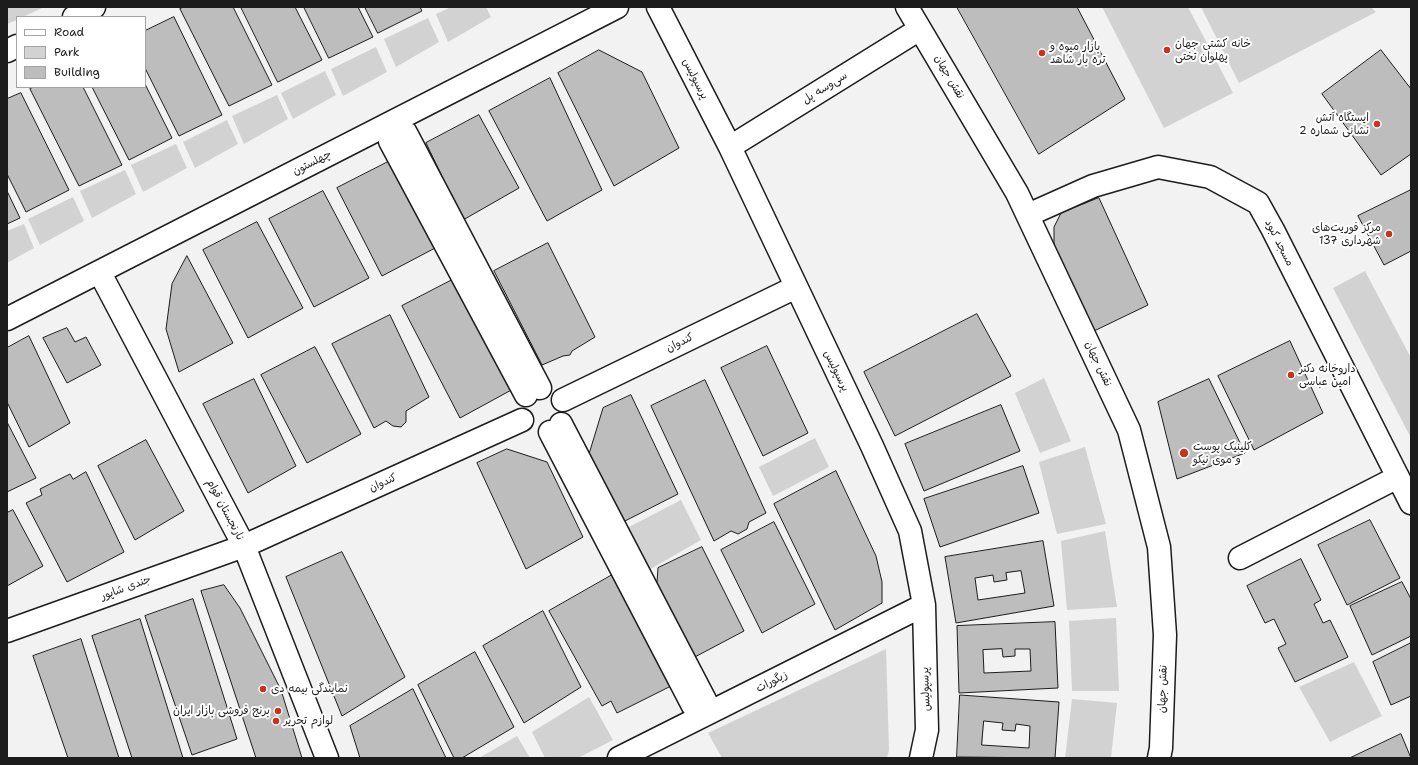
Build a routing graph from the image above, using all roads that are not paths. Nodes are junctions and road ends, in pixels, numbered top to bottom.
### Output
1 (94, 7) edge
2 (617, 7) edge
3 (658, 7) edge
4 (908, 7) edge
5 (76, 16) edge
6 (920, 29) junction
7 (16, 46) edge
8 (7, 51) edge
9 (730, 147) junction
10 (1028, 215) junction
11 (100, 272) junction
12 (796, 287) junction
13 (7, 320) edge
14 (533, 392) junction
15 (563, 400) junction
16 (522, 420) junction
17 (555, 428) junction
18 (1398, 477) junction
19 (1411, 503) edge
20 (244, 546) junction
21 (1240, 558) dead end
22 (924, 605) junction
23 (7, 631) edge
24 (327, 758) edge
25 (619, 758) edge
26 (921, 758) edge
27 (1159, 758) edge

1 - 5 street
2 - 11 street, چهلستون
3 - 9 street, پرسپولیس
4 - 6 street, نقش جهان
6 - 9 street, سی‌وسه پل
6 - 10 street, نقش جهان
7 - 8 street
9 - 12 street, پرسپولیس
10 - 18 street, مسجد کبود
10 - 27 street, نقش جهان
11 - 13 street, چهلستون
11 - 20 street, نارنجستان قوام
12 - 15 street, کندوان
12 - 22 street, پرسپولیس
14 - 14 street
14 - 15 street
14 - 16 street
15 - 17 street
16 - 17 street
16 - 20 street, کندوان
17 - 17 street
18 - 19 street, مسجد کبود
18 - 21 street
20 - 23 street, جندی شاپور
20 - 24 street, نارنجستان قوام
22 - 25 street, زیگورات
22 - 26 street, پرسپولیس

